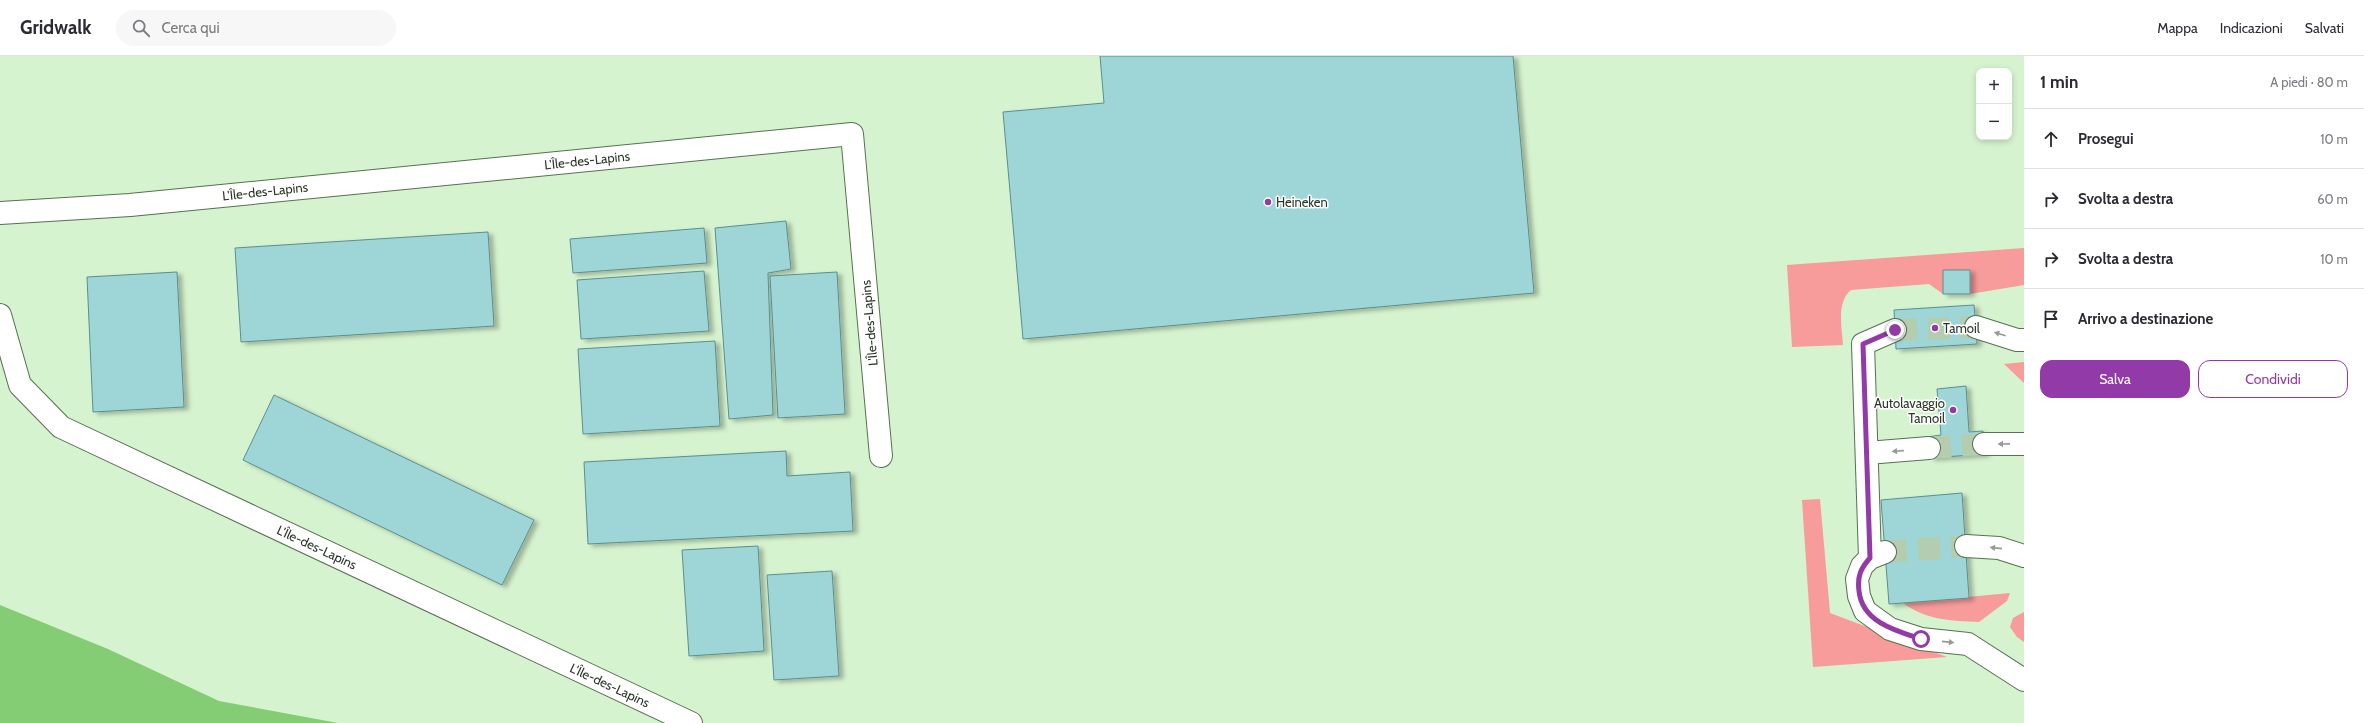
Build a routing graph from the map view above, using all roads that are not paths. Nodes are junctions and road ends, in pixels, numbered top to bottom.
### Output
1 (0, 213) edge
2 (0, 315) edge
3 (1976, 326) tunnel mouth
4 (1895, 330) tunnel mouth
5 (2024, 340) edge
6 (1984, 444) tunnel mouth
7 (2024, 444) edge
8 (1929, 448) tunnel mouth
9 (1866, 453) junction
10 (881, 456) dead end
11 (1966, 546) tunnel mouth
12 (2024, 556) edge
13 (2024, 680) edge
14 (691, 723) edge

1 - 10 street, L'Île-des-Lapins
2 - 14 street, L'Île-des-Lapins
5 -> 3 street
4 - 9 street
7 -> 6 street
8 -> 9 street
9 -> 13 street
12 -> 11 street

